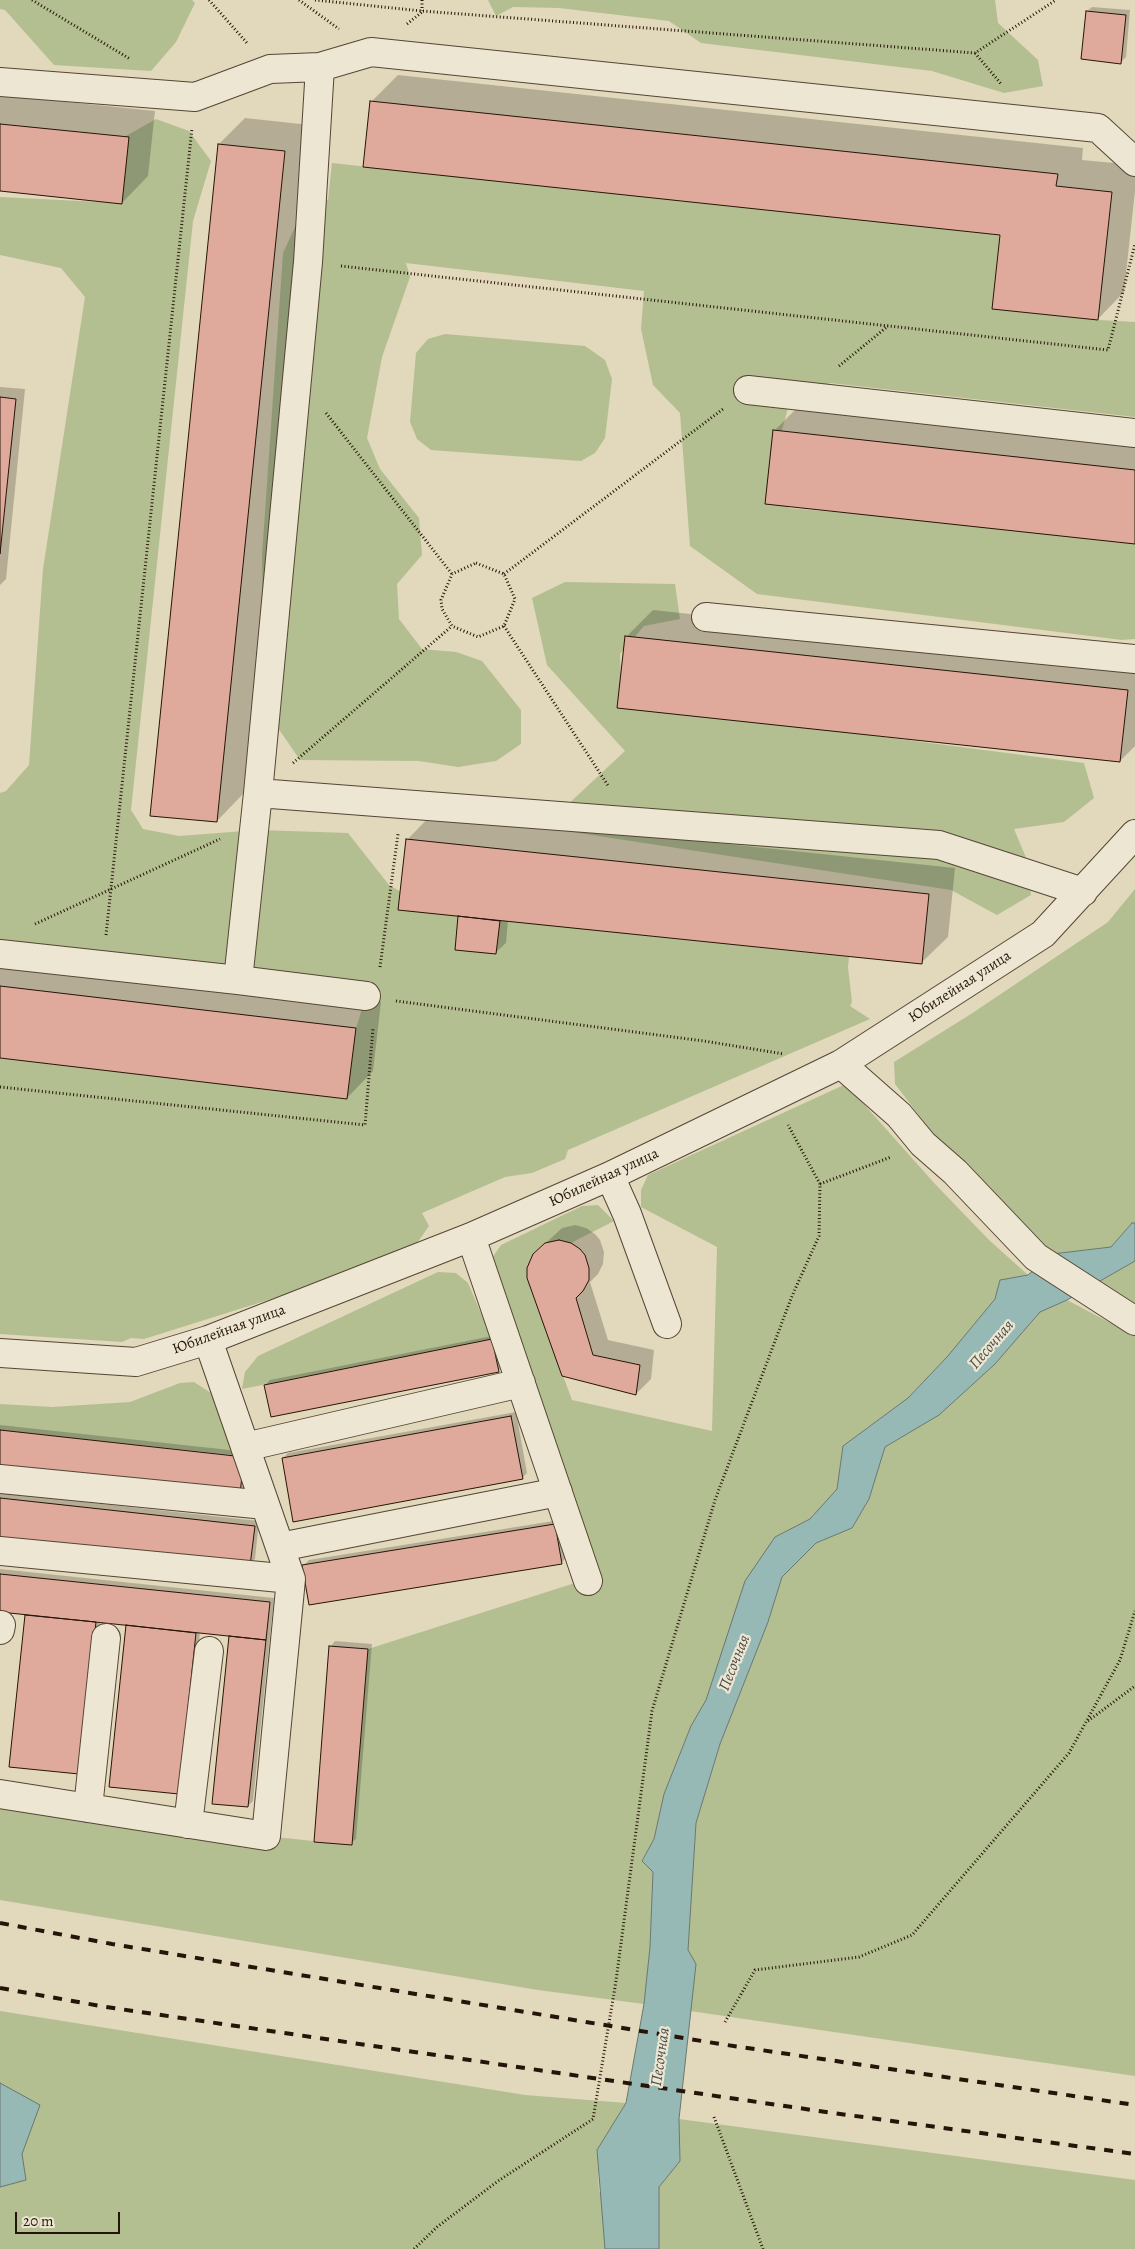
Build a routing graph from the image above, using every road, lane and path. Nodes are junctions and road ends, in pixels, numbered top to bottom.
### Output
1 (32, 0) edge
2 (209, 0) edge
3 (299, 0) edge
4 (314, 0) edge
5 (422, 0) edge
6 (1056, 0) edge
7 (422, 12) junction
8 (371, 52) junction
9 (135, 61) dead end
10 (320, 66) junction
11 (270, 69) junction
12 (0, 82) edge
13 (195, 97) junction
14 (1135, 162) edge
15 (1135, 244) edge
16 (308, 262) junction
17 (889, 326) junction
18 (297, 375) junction
19 (748, 390) joint
20 (804, 396) junction
21 (1135, 433) edge
22 (452, 574) junction
23 (504, 574) junction
24 (706, 617) dead end
25 (452, 626) junction
26 (504, 626) junction
27 (1135, 660) edge
28 (258, 793) junction
29 (402, 804) junction
30 (631, 822) junction
31 (255, 823) junction
32 (1135, 834) edge
33 (111, 890) junction
34 (1083, 892) junction
35 (34, 925) dead end
36 (0, 954) edge
37 (102, 965) junction
38 (238, 980) junction
39 (371, 997) junction
40 (792, 1056) dead end
41 (841, 1064) junction
42 (0, 1087) edge
43 (773, 1097) junction
44 (923, 1144) junction
45 (610, 1176) junction
46 (820, 1184) junction
47 (471, 1237) junction
48 (1135, 1321) edge
49 (667, 1324) dead end
50 (208, 1340) junction
51 (0, 1353) edge
52 (521, 1384) junction
53 (245, 1447) junction
54 (0, 1479) edge
55 (558, 1492) junction
56 (265, 1505) junction
57 (280, 1547) junction
58 (0, 1551) edge
59 (291, 1579) junction
60 (588, 1581) dead end
61 (1135, 1611) edge
62 (0, 1625) edge
63 (0, 1630) edge
64 (106, 1638) dead end
65 (209, 1651) dead end
66 (1135, 1686) edge
67 (1086, 1722) junction
68 (0, 1794) edge
69 (88, 1808) junction
70 (188, 1824) junction
71 (725, 2022) dead end
72 (714, 2117) dead end
73 (414, 2249) edge
74 (763, 2249) edge

1 - 9 path
2 - 11 path
3 - 8 path
4 - 7 path
5 - 7 path
6 - 7 path
8 - 10 street
8 - 14 street
10 - 11 street
10 - 16 street
11 - 13 street
12 - 13 street
13 - 33 path
15 - 17 path
16 - 17 path
16 - 18 street
17 - 20 path
18 - 22 path
18 - 28 street
19 - 20 street
19 - 23 path
20 - 21 street
22 - 23 path
22 - 25 path
23 - 26 path
24 - 27 street
25 - 26 path
25 - 28 path
26 - 30 path
28 - 29 street
28 - 31 street
29 - 30 street
29 - 39 path
30 - 34 street
31 - 33 path
31 - 38 street
32 - 34 street, Юбилейная улица
33 - 35 path
33 - 37 path
34 - 41 street, Юбилейная улица
36 - 37 street
37 - 38 street
38 - 39 street
39 - 40 path
39 - 42 path
41 - 43 street, Юбилейная улица
41 - 44 street
43 - 45 street, Юбилейная улица
43 - 46 path
44 - 46 path
44 - 48 street
45 - 47 street, Юбилейная улица
45 - 49 street
46 - 73 path
47 - 50 street, Юбилейная улица
47 - 52 street
50 - 51 street, Юбилейная улица
50 - 53 street
52 - 53 street
52 - 55 street
53 - 56 street
54 - 56 street
55 - 57 street
55 - 60 street
56 - 57 street
57 - 59 street
58 - 59 street
59 - 70 street
61 - 67 path
62 - 63 street
64 - 69 street
65 - 70 street
66 - 67 path
67 - 71 path
68 - 69 street
69 - 70 street
72 - 74 path

